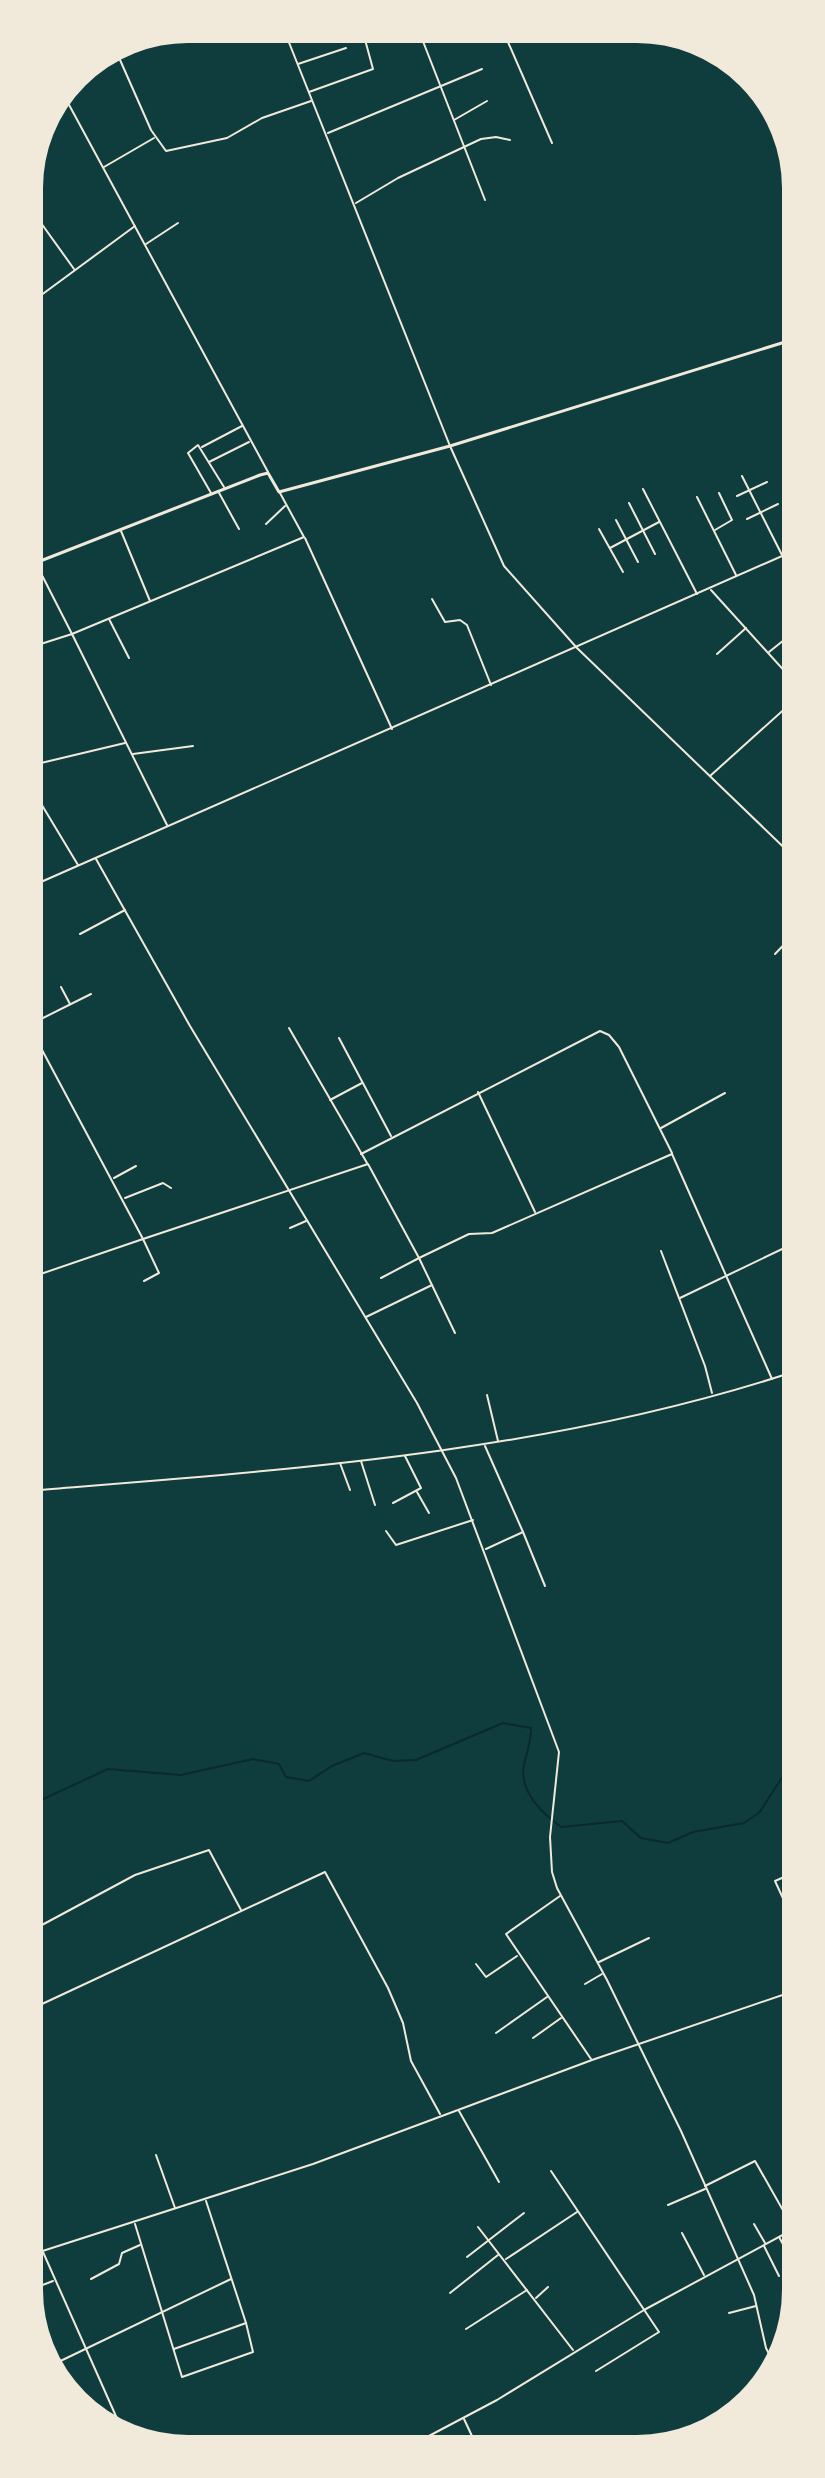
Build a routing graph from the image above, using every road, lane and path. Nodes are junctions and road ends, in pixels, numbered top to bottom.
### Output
1 (287, 38) edge
2 (365, 38) edge
3 (422, 38) edge
4 (506, 38) edge
5 (346, 48) dead end
6 (118, 55) edge
7 (298, 64) junction
8 (482, 69) dead end
9 (441, 85) junction
10 (308, 92) junction
11 (67, 100) edge
12 (312, 100) junction
13 (487, 101) dead end
14 (454, 120) junction
15 (326, 134) junction
16 (156, 138) junction
17 (510, 140) dead end
18 (552, 143) dead end
19 (465, 148) junction
20 (103, 167) junction
21 (485, 200) dead end
22 (355, 203) junction
23 (38, 219) edge
24 (178, 223) dead end
25 (136, 226) junction
26 (146, 244) junction
27 (74, 270) junction
28 (38, 297) edge
29 (787, 341) edge
30 (242, 426) junction
31 (250, 441) junction
32 (450, 446) junction
33 (201, 448) junction
34 (209, 462) junction
35 (268, 473) junction
36 (742, 476) dead end
37 (767, 482) dead end
38 (225, 488) junction
39 (643, 489) dead end
40 (218, 491) junction
41 (750, 491) junction
42 (279, 492) junction
43 (719, 493) dead end
44 (211, 494) junction
45 (737, 496) dead end
46 (697, 497) dead end
47 (629, 503) dead end
48 (778, 504) dead end
49 (286, 505) junction
50 (761, 512) junction
51 (747, 519) dead end
52 (616, 520) dead end
53 (660, 521) junction
54 (266, 524) dead end
55 (239, 529) dead end
56 (599, 529) dead end
57 (121, 531) junction
58 (643, 531) junction
59 (714, 531) junction
60 (304, 537) junction
61 (626, 540) junction
62 (610, 548) junction
63 (655, 554) dead end
64 (787, 554) edge
65 (783, 556) junction
66 (638, 562) dead end
67 (38, 563) edge
68 (38, 568) edge
69 (623, 572) dead end
70 (737, 577) junction
71 (710, 589) junction
72 (698, 595) junction
73 (432, 599) dead end
74 (151, 602) junction
75 (109, 619) junction
76 (746, 628) junction
77 (72, 634) junction
78 (787, 638) edge
79 (38, 645) edge
80 (577, 648) junction
81 (768, 653) junction
82 (717, 654) dead end
83 (129, 658) dead end
84 (787, 675) edge
85 (491, 685) junction
86 (787, 707) edge
87 (392, 729) junction
88 (126, 743) junction
89 (193, 746) dead end
90 (132, 754) junction
91 (38, 764) edge
92 (709, 777) junction
93 (38, 798) edge
94 (168, 826) junction
95 (787, 851) edge
96 (96, 859) junction
97 (79, 866) junction
98 (38, 883) edge
99 (126, 909) junction
100 (80, 934) dead end
101 (787, 942) edge
102 (775, 954) dead end
103 (61, 987) dead end
104 (91, 994) dead end
105 (70, 1005) junction
106 (38, 1021) edge
107 (289, 1028) dead end
108 (339, 1038) dead end
109 (38, 1041) edge
110 (43, 1051) junction
111 (38, 1053) edge
112 (363, 1082) junction
113 (478, 1092) junction
114 (725, 1093) dead end
115 (330, 1100) junction
116 (660, 1129) junction
117 (392, 1138) junction
118 (361, 1154) junction
119 (672, 1154) junction
120 (368, 1164) junction
121 (136, 1166) dead end
122 (113, 1178) junction
123 (171, 1188) dead end
124 (291, 1192) junction
125 (124, 1199) junction
126 (535, 1213) junction
127 (307, 1220) junction
128 (290, 1228) dead end
129 (143, 1239) junction
130 (785, 1248) joint
131 (661, 1251) dead end
132 (787, 1254) edge
133 (419, 1258) junction
134 (38, 1275) edge
135 (728, 1277) junction
136 (381, 1278) dead end
137 (144, 1281) dead end
138 (432, 1285) junction
139 (679, 1298) junction
140 (365, 1317) junction
141 (455, 1333) dead end
142 (787, 1374) edge
143 (772, 1379) junction
144 (487, 1395) dead end
145 (712, 1395) junction
146 (498, 1442) junction
147 (484, 1445) junction
148 (441, 1451) junction
149 (404, 1454) junction
150 (361, 1461) junction
151 (340, 1462) junction
152 (38, 1490) edge
153 (350, 1490) dead end
154 (417, 1491) junction
155 (393, 1503) dead end
156 (375, 1505) dead end
157 (429, 1513) dead end
158 (473, 1520) junction
159 (386, 1531) dead end
160 (523, 1532) junction
161 (485, 1549) junction
162 (545, 1586) dead end
163 (787, 1876) edge
164 (561, 1896) junction
165 (787, 1907) edge
166 (241, 1912) junction
167 (38, 1927) edge
168 (649, 1938) dead end
169 (518, 1955) junction
170 (598, 1963) junction
171 (476, 1964) dead end
172 (603, 1973) junction
173 (585, 1984) dead end
174 (787, 1993) edge
175 (548, 1997) junction
176 (38, 2006) edge
177 (562, 2017) junction
178 (496, 2033) dead end
179 (533, 2038) dead end
180 (639, 2044) junction
181 (592, 2060) junction
182 (459, 2110) junction
183 (442, 2116) junction
184 (156, 2155) dead end
185 (551, 2171) dead end
186 (499, 2182) dead end
187 (705, 2188) junction
188 (206, 2200) junction
189 (668, 2205) dead end
190 (175, 2210) junction
191 (578, 2211) junction
192 (524, 2213) dead end
193 (787, 2218) edge
194 (135, 2222) junction
195 (754, 2224) dead end
196 (478, 2227) dead end
197 (787, 2232) edge
198 (682, 2233) dead end
199 (779, 2237) junction
200 (487, 2239) junction
201 (141, 2244) junction
202 (765, 2244) junction
203 (42, 2251) junction
204 (38, 2252) edge
205 (787, 2252) edge
206 (499, 2254) junction
207 (467, 2257) dead end
208 (738, 2258) junction
209 (504, 2261) junction
210 (705, 2276) junction
211 (779, 2276) dead end
212 (232, 2278) junction
213 (91, 2279) dead end
214 (54, 2280) junction
215 (38, 2287) edge
216 (548, 2287) dead end
217 (528, 2290) junction
218 (450, 2293) dead end
219 (535, 2299) junction
220 (758, 2305) junction
221 (644, 2310) junction
222 (160, 2312) junction
223 (729, 2313) dead end
224 (246, 2323) junction
225 (466, 2329) dead end
226 (84, 2349) junction
227 (172, 2350) junction
228 (574, 2351) junction
229 (771, 2358) edge
230 (57, 2363) edge
231 (596, 2371) dead end
232 (464, 2418) junction
233 (119, 2423) dead end
234 (516, 2436) dead end
235 (423, 2440) edge
236 (474, 2440) edge
237 (508, 2440) edge

1 - 7 street
2 - 10 street
3 - 9 street
4 - 18 street
5 - 7 street
6 - 16 street
7 - 10 street
8 - 9 street
9 - 14 street
9 - 15 street
10 - 12 street
11 - 20 street
12 - 15 street
12 - 16 street
13 - 14 street
14 - 19 street
15 - 22 street
16 - 20 street
17 - 19 street
19 - 21 street
19 - 22 street
20 - 25 street
22 - 32 street
23 - 27 street
24 - 26 street
25 - 26 street
25 - 27 street
26 - 30 street
27 - 28 street
29 - 32 street
30 - 31 street
30 - 33 street
31 - 34 street
31 - 35 street
32 - 42 street
32 - 80 street
33 - 34 street
33 - 44 street
34 - 38 street
35 - 38 street
35 - 42 street
36 - 41 street
37 - 41 street
38 - 40 street
39 - 53 street
40 - 44 street
40 - 55 street
41 - 45 street
41 - 50 street
42 - 49 street
43 - 59 street
44 - 57 street
46 - 59 street
47 - 58 street
48 - 50 street
49 - 54 street
49 - 60 street
50 - 51 street
50 - 65 street
52 - 61 street
53 - 58 street
53 - 72 street
56 - 62 street
57 - 67 street
57 - 74 street
58 - 61 street
58 - 63 street
59 - 70 street
60 - 74 street
60 - 87 street
61 - 62 street
61 - 66 street
62 - 69 street
64 - 65 street
65 - 70 street
68 - 77 street
70 - 71 street
71 - 72 street
71 - 76 street
72 - 80 street
73 - 85 street
74 - 75 street
75 - 77 street
75 - 83 street
76 - 81 street
76 - 82 street
77 - 79 street
77 - 88 street
78 - 81 street
80 - 85 street
80 - 92 street
81 - 84 street
85 - 87 street
86 - 92 street
87 - 94 street
88 - 90 street
88 - 91 street
89 - 90 street
90 - 94 street
92 - 95 street
93 - 97 street
94 - 96 street
96 - 97 street
96 - 99 street
97 - 98 street
99 - 100 street
99 - 124 street
101 - 102 street
103 - 105 street
104 - 105 street
105 - 106 street
107 - 115 street
108 - 112 street
109 - 110 street
110 - 111 street
110 - 122 street
112 - 115 street
112 - 117 street
113 - 116 street
113 - 117 street
113 - 126 street
114 - 116 street
115 - 118 street
116 - 119 street
117 - 118 street
118 - 120 street
119 - 126 street
119 - 135 street
120 - 124 street
120 - 133 street
121 - 122 street
122 - 125 street
123 - 125 street
124 - 127 street
124 - 129 street
125 - 129 street
126 - 133 street
127 - 128 street
127 - 140 street
129 - 134 street
129 - 137 street
130 - 132 street
130 - 135 street
131 - 139 street
133 - 136 street
133 - 138 street
135 - 139 street
135 - 143 street
138 - 140 street
138 - 141 street
139 - 145 street
140 - 148 street
142 - 143 street
143 - 145 street
144 - 146 street
145 - 146 street
146 - 147 street
147 - 148 street
147 - 160 street
148 - 149 street
148 - 158 street
149 - 150 street
149 - 154 street
150 - 151 street
150 - 156 street
151 - 152 street
151 - 153 street
154 - 155 street
154 - 157 street
158 - 159 street
158 - 161 street
160 - 161 street
160 - 162 street
161 - 164 street
163 - 165 street
164 - 169 street
164 - 170 street
166 - 167 street
166 - 176 street
166 - 183 street
168 - 170 street
169 - 171 street
169 - 175 street
170 - 172 street
172 - 173 street
172 - 180 street
174 - 180 street
175 - 177 street
175 - 178 street
177 - 179 street
177 - 181 street
180 - 181 street
180 - 187 street
181 - 182 street
182 - 183 street
182 - 186 street
183 - 188 street
184 - 190 street
185 - 191 street
187 - 189 street
187 - 193 street
187 - 208 street
188 - 190 street
188 - 212 street
190 - 194 street
191 - 209 street
191 - 221 street
192 - 200 street
194 - 201 street
194 - 203 street
195 - 202 street
196 - 200 street
197 - 199 street
198 - 210 street
199 - 202 street
199 - 205 street
200 - 206 street
200 - 207 street
201 - 213 street
201 - 222 street
202 - 208 street
202 - 211 street
203 - 204 street
203 - 214 street
206 - 209 street
206 - 218 street
208 - 210 street
208 - 220 street
209 - 217 street
210 - 221 street
212 - 222 street
212 - 224 street
214 - 215 street
214 - 226 street
216 - 219 street
217 - 219 street
217 - 225 street
219 - 228 street
220 - 223 street
220 - 229 street
221 - 228 street
221 - 231 street
222 - 226 street
222 - 227 street
224 - 227 street
224 - 227 street
226 - 230 street
226 - 233 street
228 - 232 street
232 - 235 street
232 - 236 street
234 - 237 street

